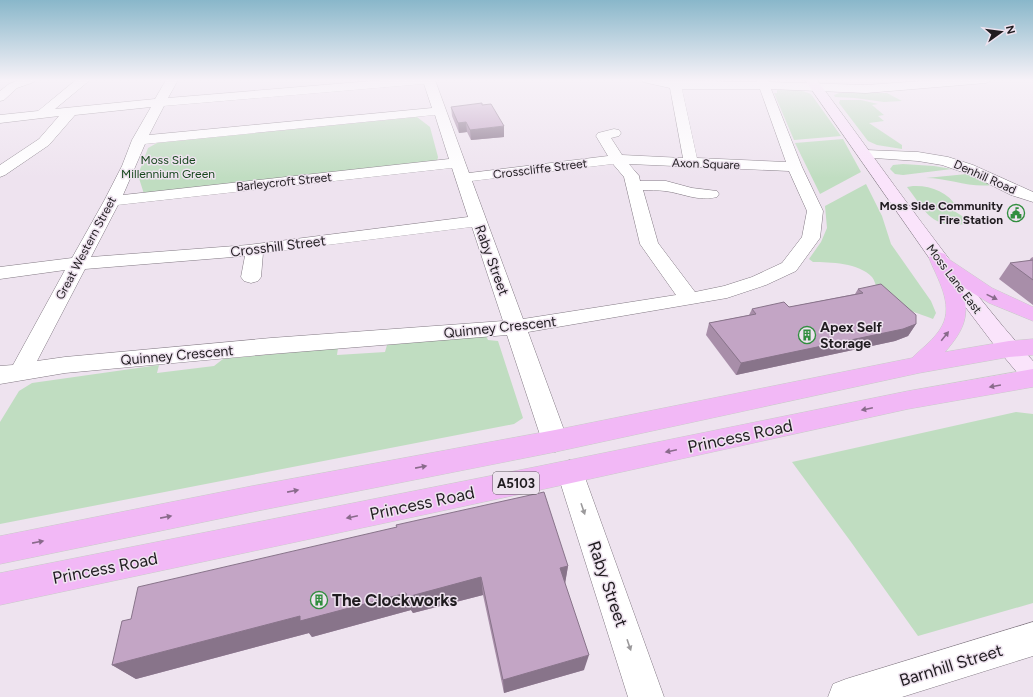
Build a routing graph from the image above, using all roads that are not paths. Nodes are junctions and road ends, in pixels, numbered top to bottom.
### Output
1 (44, 113) edge
2 (60, 113) edge
3 (70, 113) edge
4 (154, 113) edge
5 (424, 113) edge
6 (441, 113) edge
7 (680, 113) edge
8 (774, 113) edge
9 (835, 113) edge
10 (41, 115) junction
11 (0, 119) edge
12 (614, 133) dead end
13 (139, 140) junction
14 (865, 154) junction
15 (616, 159) junction
16 (691, 164) junction
17 (795, 167) junction
18 (3, 168) edge
19 (460, 171) junction
20 (633, 185) junction
21 (711, 194) dead end
22 (1033, 197) edge
23 (112, 201) junction
24 (478, 221) junction
25 (255, 249) junction
26 (938, 258) junction
27 (77, 264) junction
28 (0, 273) edge
29 (251, 277) dead end
30 (690, 299) junction
31 (1033, 314) edge
32 (517, 327) junction
33 (1021, 348) edge
34 (918, 365) junction
35 (1033, 377) edge
36 (8, 378) edge
37 (555, 441) junction
38 (570, 472) junction
39 (0, 550) edge
40 (0, 589) edge
41 (1033, 640) edge
42 (646, 697) edge
43 (846, 697) edge

1 - 10 street
2 - 10 street
3 - 18 street
4 - 13 street, Great Western Street
5 - 13 street
6 - 19 street, Raby Street
7 - 16 street
8 - 17 street, Quinney Crescent
9 - 14 main road, Moss Lane East
10 - 11 street
12 - 15 street
13 - 23 street, Great Western Street
14 - 22 street, Denhill Road
14 - 26 main road, Moss Lane East
15 - 16 street, Axon Square
15 - 19 street, Crosscliffe Street
15 - 20 street
16 - 17 street, Axon Square
17 - 30 street, Quinney Crescent
19 - 23 street, Barleycroft Street
19 - 24 street, Raby Street
20 - 21 street
20 - 30 street
23 - 27 street, Great Western Street
24 - 25 street, Crosshill Street
24 - 32 street, Raby Street
25 - 27 street, Crosshill Street
25 - 29 street
26 -> 31 highway
26 - 33 main road, Moss Lane East
34 -> 26 highway
27 - 28 street, Crosshill Street
27 - 36 street, Great Western Street
30 - 32 street, Quinney Crescent
32 - 36 street, Quinney Crescent
32 - 37 street, Raby Street
33 - 34 highway, A5103
33 - 35 main road, Moss Lane East
34 - 37 highway, A5103
35 -> 38 highway, Princess Road / A5103
39 -> 37 highway, A5103
38 -> 40 highway, Princess Road / A5103
38 -> 42 street, Raby Street
41 - 43 street, Barnhill Street

